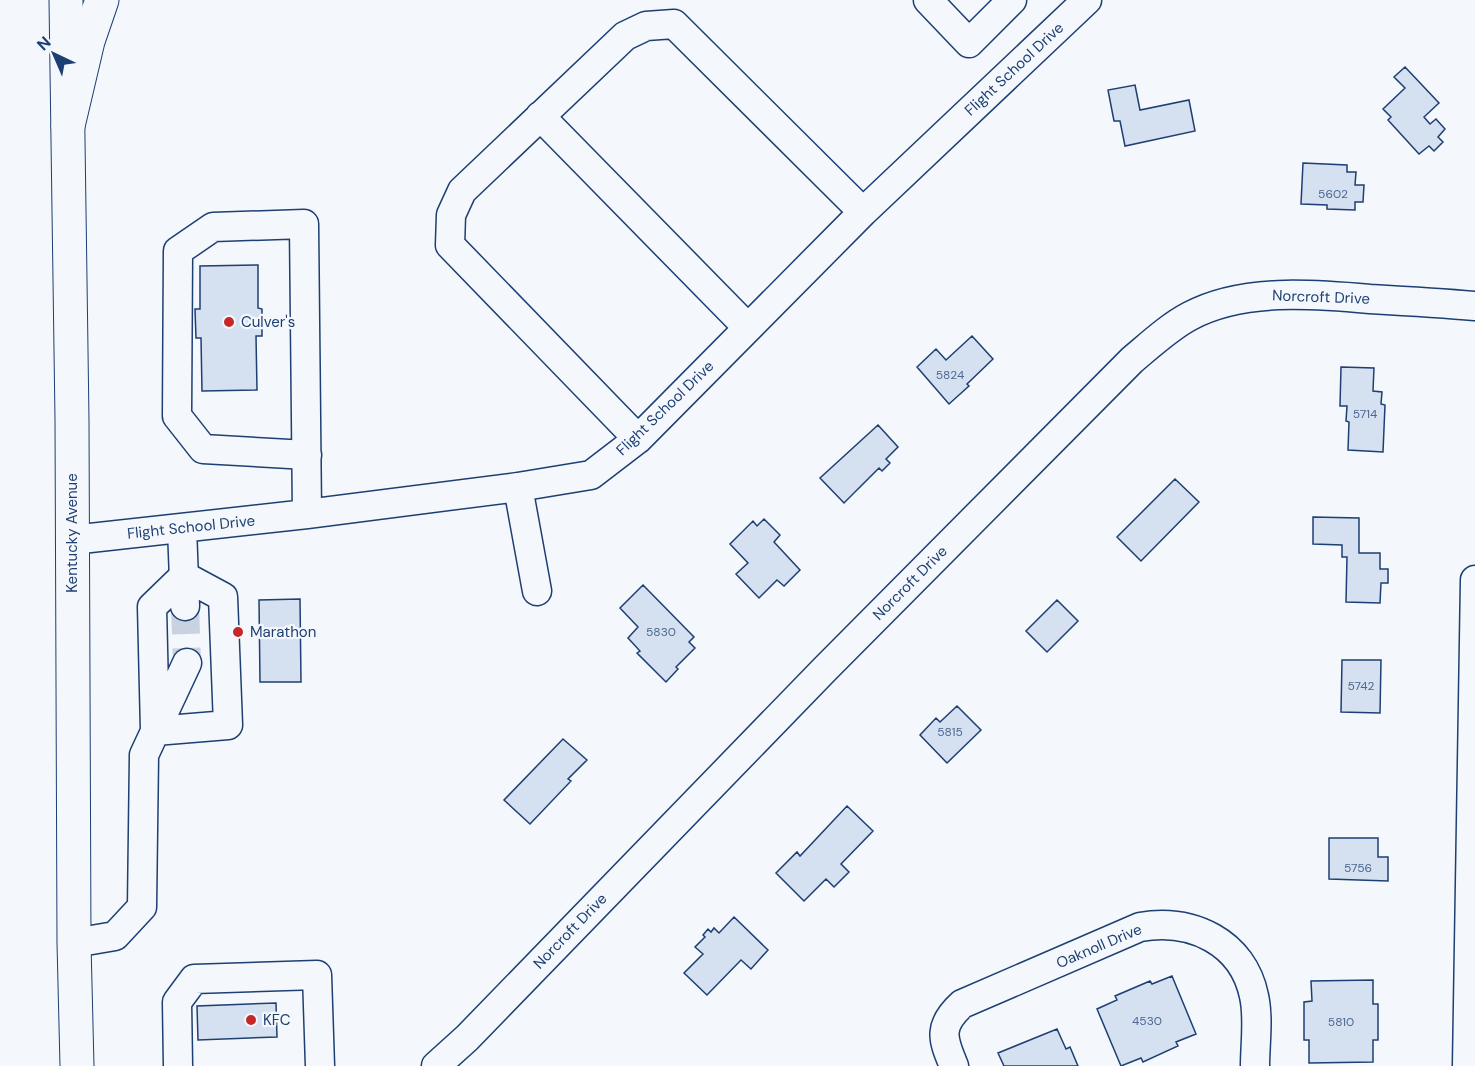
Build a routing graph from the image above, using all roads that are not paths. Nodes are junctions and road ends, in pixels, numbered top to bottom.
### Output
1 (66, 0) edge
2 (102, 0) edge
3 (928, 0) edge
4 (1012, 0) edge
5 (1088, 0) edge
6 (540, 116) junction
7 (68, 126) junction
8 (863, 212) junction
9 (1475, 306) edge
10 (748, 328) junction
11 (638, 439) junction
12 (307, 455) junction
13 (518, 488) junction
14 (307, 514) junction
15 (182, 528) junction
16 (72, 540) junction
17 (184, 576) junction
18 (1475, 580) edge
19 (537, 591) dead end
20 (185, 606) tunnel mouth
21 (187, 663) tunnel mouth
22 (155, 731) junction
23 (74, 943) junction
24 (1472, 952) edge
25 (77, 1066) edge
26 (178, 1066) edge
27 (320, 1066) edge
28 (436, 1066) edge
29 (954, 1066) edge
30 (1255, 1066) edge
31 (1467, 1066) edge

1 - 7 main road, Kentucky Avenue
2 - 7 main road
3 - 4 street
5 - 8 street, Flight School Drive
6 - 8 street
6 - 10 street
6 - 11 street
7 - 16 main road, Kentucky Avenue
8 - 10 street, Flight School Drive
9 - 28 street, Norcroft Drive
10 - 11 street, Flight School Drive
11 - 13 street, Flight School Drive
12 - 12 street
12 - 14 street
13 - 14 street, Flight School Drive
13 - 19 street
14 - 15 street, Flight School Drive
15 - 16 street, Flight School Drive
15 - 17 street
16 - 23 main road, Kentucky Avenue
17 - 20 street
17 - 22 street
17 - 22 street
18 - 24 street
21 - 22 street
22 - 23 street
23 - 25 main road, Kentucky Avenue
24 - 31 street
26 - 27 street
29 - 30 street, Oaknoll Drive

